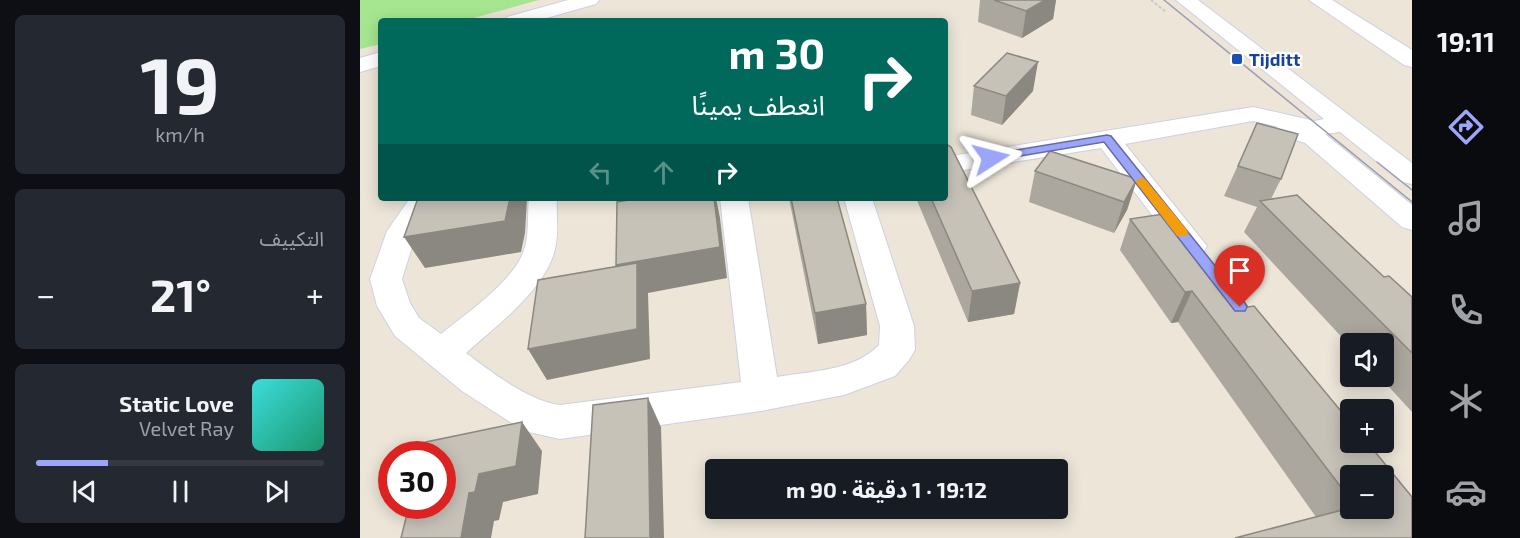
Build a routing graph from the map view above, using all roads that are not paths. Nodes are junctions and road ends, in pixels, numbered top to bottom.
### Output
1 (589, 0) edge
2 (1186, 0) edge
3 (1318, 0) edge
4 (525, 18) edge
5 (378, 60) edge
6 (1412, 60) edge
7 (360, 65) edge
8 (1343, 124) junction
9 (1314, 133) junction
10 (1107, 138) junction
11 (948, 164) edge
12 (1412, 176) edge
13 (424, 201) edge
14 (543, 201) edge
15 (734, 201) edge
16 (859, 201) edge
17 (1412, 220) edge
18 (1210, 270) edge
19 (442, 354) junction
20 (761, 395) junction

1 - 4 street
2 - 8 street
3 - 6 street
5 - 7 street
8 - 9 street
8 - 12 street
9 - 10 street
9 - 17 street
10 - 11 street
10 - 18 street
13 - 19 street
14 - 19 street
15 - 20 street
16 - 20 street
19 - 20 street

